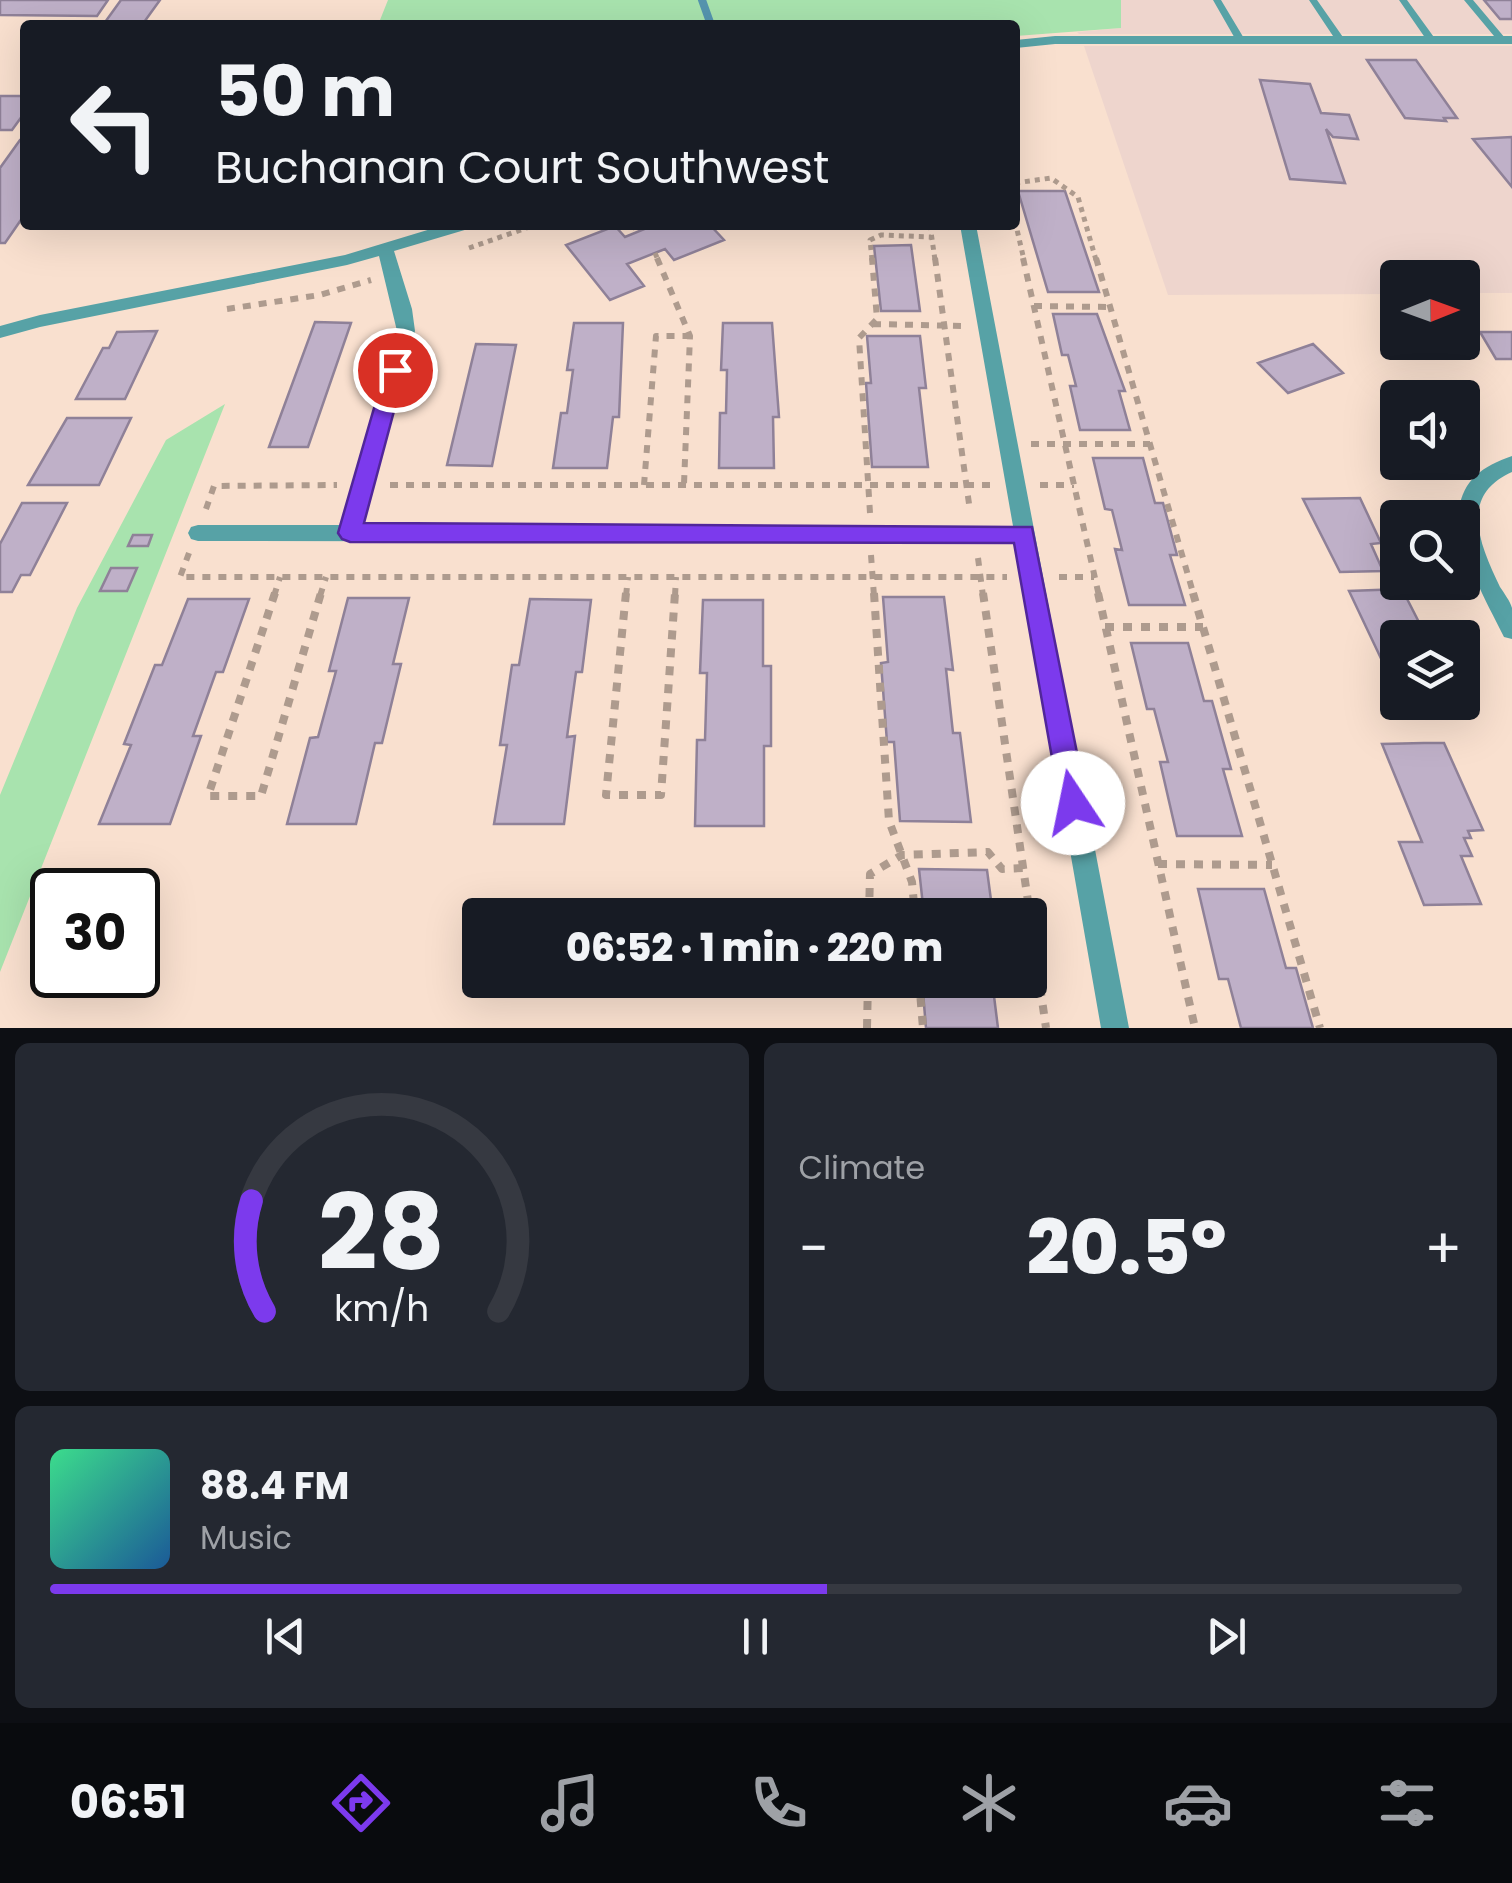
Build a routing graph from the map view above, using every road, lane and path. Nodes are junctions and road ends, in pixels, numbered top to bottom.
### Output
1 (1218, 0) edge
2 (1313, 0) edge
3 (1402, 0) edge
4 (1468, 0) edge
5 (1240, 40) junction
6 (1340, 40) junction
7 (1431, 40) junction
8 (1507, 40) edge
9 (1020, 44) edge
10 (1020, 182) edge
11 (446, 230) edge
12 (931, 230) edge
13 (969, 230) edge
14 (1017, 230) edge
15 (385, 249) junction
16 (654, 253) dead end
17 (1034, 306) junction
18 (1110, 307) junction
19 (872, 324) dead end
20 (944, 326) junction
21 (986, 326) junction
22 (0, 332) edge
23 (690, 336) junction
24 (1008, 444) junction
25 (1065, 444) junction
26 (1150, 444) junction
27 (1512, 464) edge
28 (644, 485) dead end
29 (684, 485) dead end
30 (198, 532) dead end
31 (350, 533) junction
32 (974, 534) junction
33 (1024, 534) junction
34 (280, 577) dead end
35 (326, 577) dead end
36 (628, 577) dead end
37 (676, 577) dead end
38 (1105, 627) junction
39 (1203, 627) junction
40 (1512, 630) edge
41 (1158, 864) junction
42 (1272, 865) junction
43 (1023, 868) junction
44 (870, 898) edge
45 (1027, 898) edge
46 (868, 998) edge
47 (920, 998) edge
48 (1042, 998) edge
49 (867, 1028) edge
50 (922, 1028) edge
51 (1046, 1028) edge
52 (1115, 1028) edge
53 (1195, 1028) edge
54 (1320, 1028) edge

1 - 5 lane
2 - 6 lane
3 - 7 lane
4 - 8 lane
5 - 6 street
5 - 9 street
6 - 7 street
7 - 8 street
10 - 18 path
11 - 15 street
12 - 20 path
13 - 21 street
14 - 17 path
15 - 22 street
15 - 31 street
16 - 23 path
17 - 18 path
17 - 25 path
18 - 26 path
19 - 20 path
20 - 21 path
20 - 32 path
21 - 24 street
23 - 28 path
23 - 29 path
24 - 25 path
24 - 33 street
25 - 26 path
25 - 38 path
26 - 39 path
27 - 40 street
30 - 31 street
31 - 32 street
32 - 33 street
32 - 43 path
33 - 52 street
34 - 35 path
36 - 37 path
38 - 39 path
38 - 41 path
39 - 42 path
41 - 42 path
41 - 53 path
42 - 54 path
43 - 44 path
43 - 45 path
46 - 49 path
47 - 50 path
48 - 51 path

